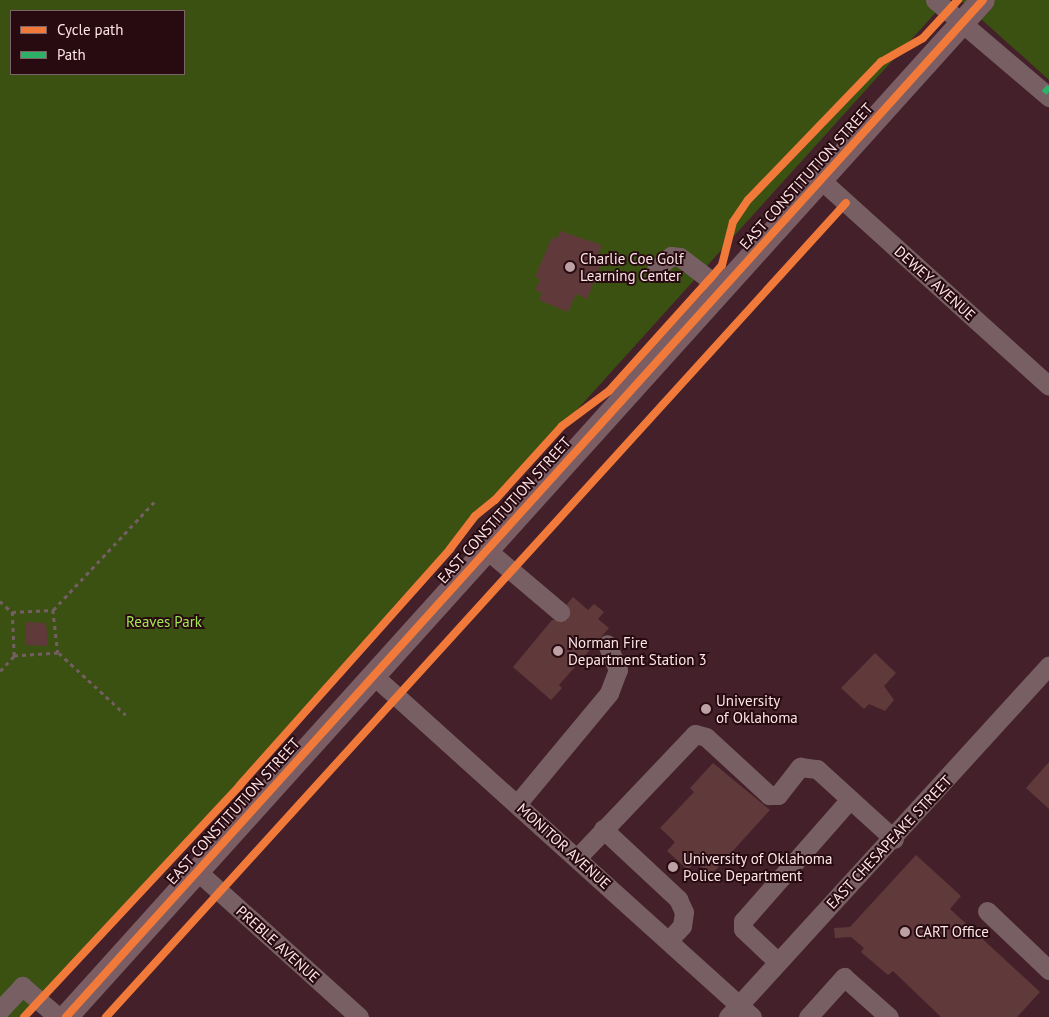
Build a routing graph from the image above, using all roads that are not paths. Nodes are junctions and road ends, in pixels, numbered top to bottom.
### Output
1 (935, 0) edge
2 (984, 0) edge
3 (964, 20) junction
4 (1049, 97) edge
5 (820, 180) junction
6 (656, 269) dead end
7 (722, 290) junction
8 (1049, 386) edge
9 (487, 550) junction
10 (560, 612) dead end
11 (607, 644) dead end
12 (1048, 667) edge
13 (374, 676) junction
14 (850, 799) junction
15 (516, 804) junction
16 (603, 830) junction
17 (894, 839) junction
18 (577, 858) junction
19 (197, 871) junction
20 (987, 911) dead end
21 (669, 940) junction
22 (778, 962) junction
23 (1049, 970) edge
24 (0, 1010) edge
25 (740, 1013) edge
26 (816, 1014) edge
27 (58, 1017) edge
28 (66, 1017) edge
29 (359, 1017) edge
30 (889, 1017) edge

1 - 3 street
2 - 3 main road, EAST CONSTITUTION STREET
3 - 4 street
3 - 5 main road, EAST CONSTITUTION STREET
5 - 7 main road, EAST CONSTITUTION STREET
5 - 8 street, DEWEY AVENUE
6 - 7 street
7 - 9 main road, EAST CONSTITUTION STREET
9 - 10 street
9 - 13 main road, EAST CONSTITUTION STREET
11 - 15 street
12 - 17 street, EAST CHESAPEAKE STREET
13 - 15 street, MONITOR AVENUE
13 - 19 main road, EAST CONSTITUTION STREET
14 - 16 street
14 - 17 street
14 - 22 street
15 - 18 street, MONITOR AVENUE
16 - 18 street
16 - 21 street
17 - 22 street, EAST CHESAPEAKE STREET
18 - 21 street, MONITOR AVENUE
19 - 28 main road, EAST CONSTITUTION STREET
19 - 29 street, PREBLE AVENUE
20 - 23 street
21 - 25 street, MONITOR AVENUE
22 - 25 street, EAST CHESAPEAKE STREET
24 - 27 street
26 - 30 street

